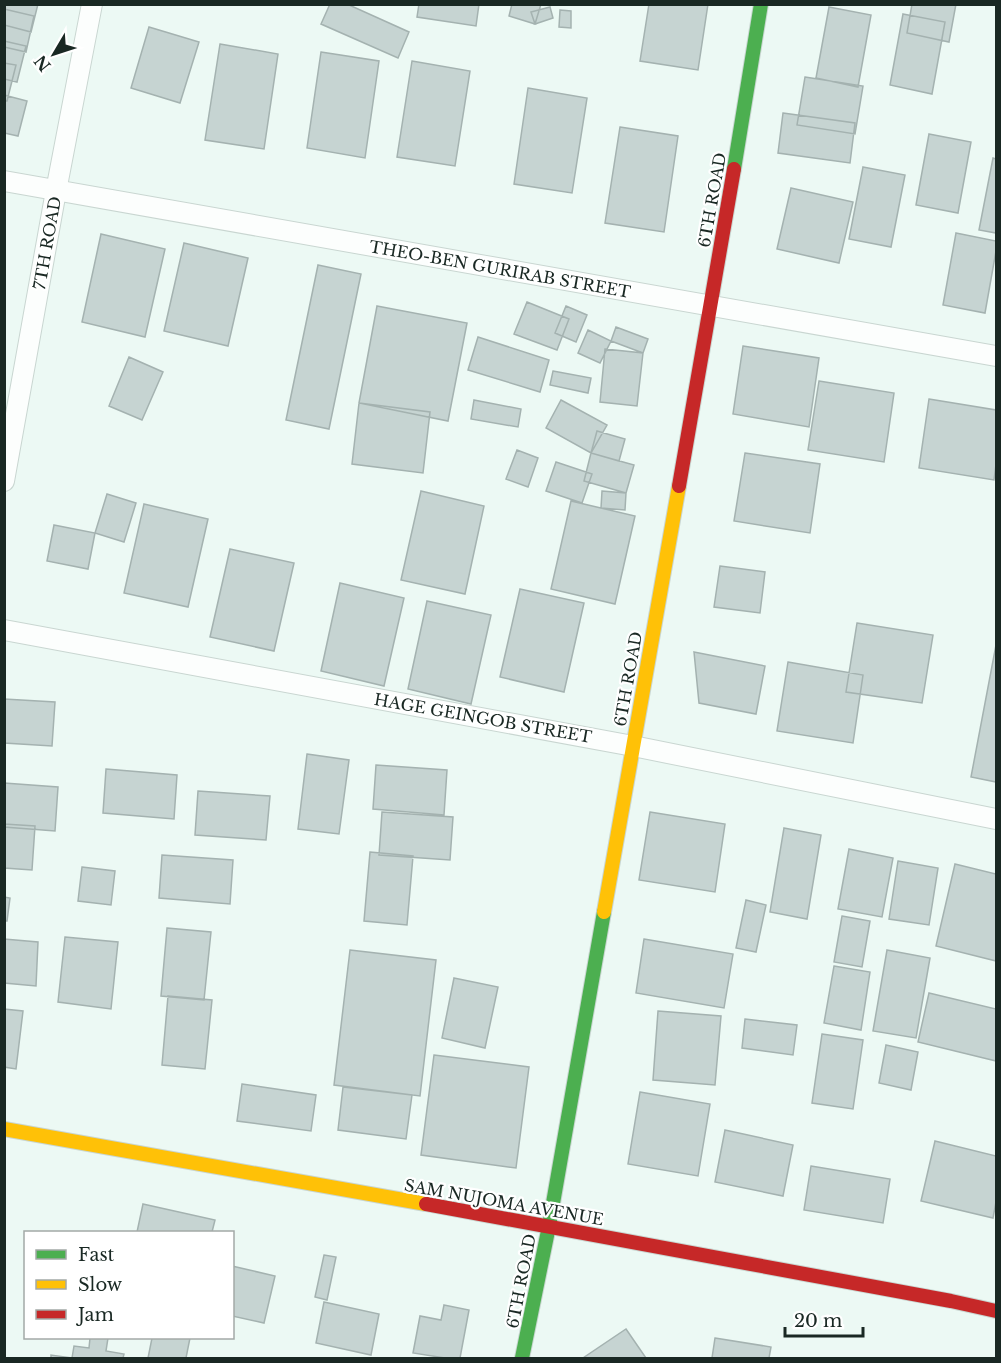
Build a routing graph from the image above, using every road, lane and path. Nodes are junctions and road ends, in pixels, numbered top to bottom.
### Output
1 (92, 4) edge
2 (761, 4) edge
3 (4, 181) edge
4 (56, 190) junction
5 (711, 306) junction
6 (996, 357) edge
7 (4, 481) edge
8 (4, 630) edge
9 (633, 746) junction
10 (996, 819) edge
11 (4, 1129) edge
12 (549, 1226) junction
13 (996, 1311) edge
14 (522, 1359) edge

1 - 4 street, 7TH ROAD
2 - 5 street, 6TH ROAD
3 - 4 street, THEO-BEN GURIRAB STREET
4 - 5 street, THEO-BEN GURIRAB STREET
4 - 7 street, 7TH ROAD
5 - 6 street, THEO-BEN GURIRAB STREET
5 - 9 street, 6TH ROAD
8 - 9 street, HAGE GEINGOB STREET
9 - 10 street, HAGE GEINGOB STREET
9 - 12 street, 6TH ROAD
11 - 12 street, SAM NUJOMA AVENUE
12 - 13 street, SAM NUJOMA AVENUE
12 - 14 street, 6TH ROAD

